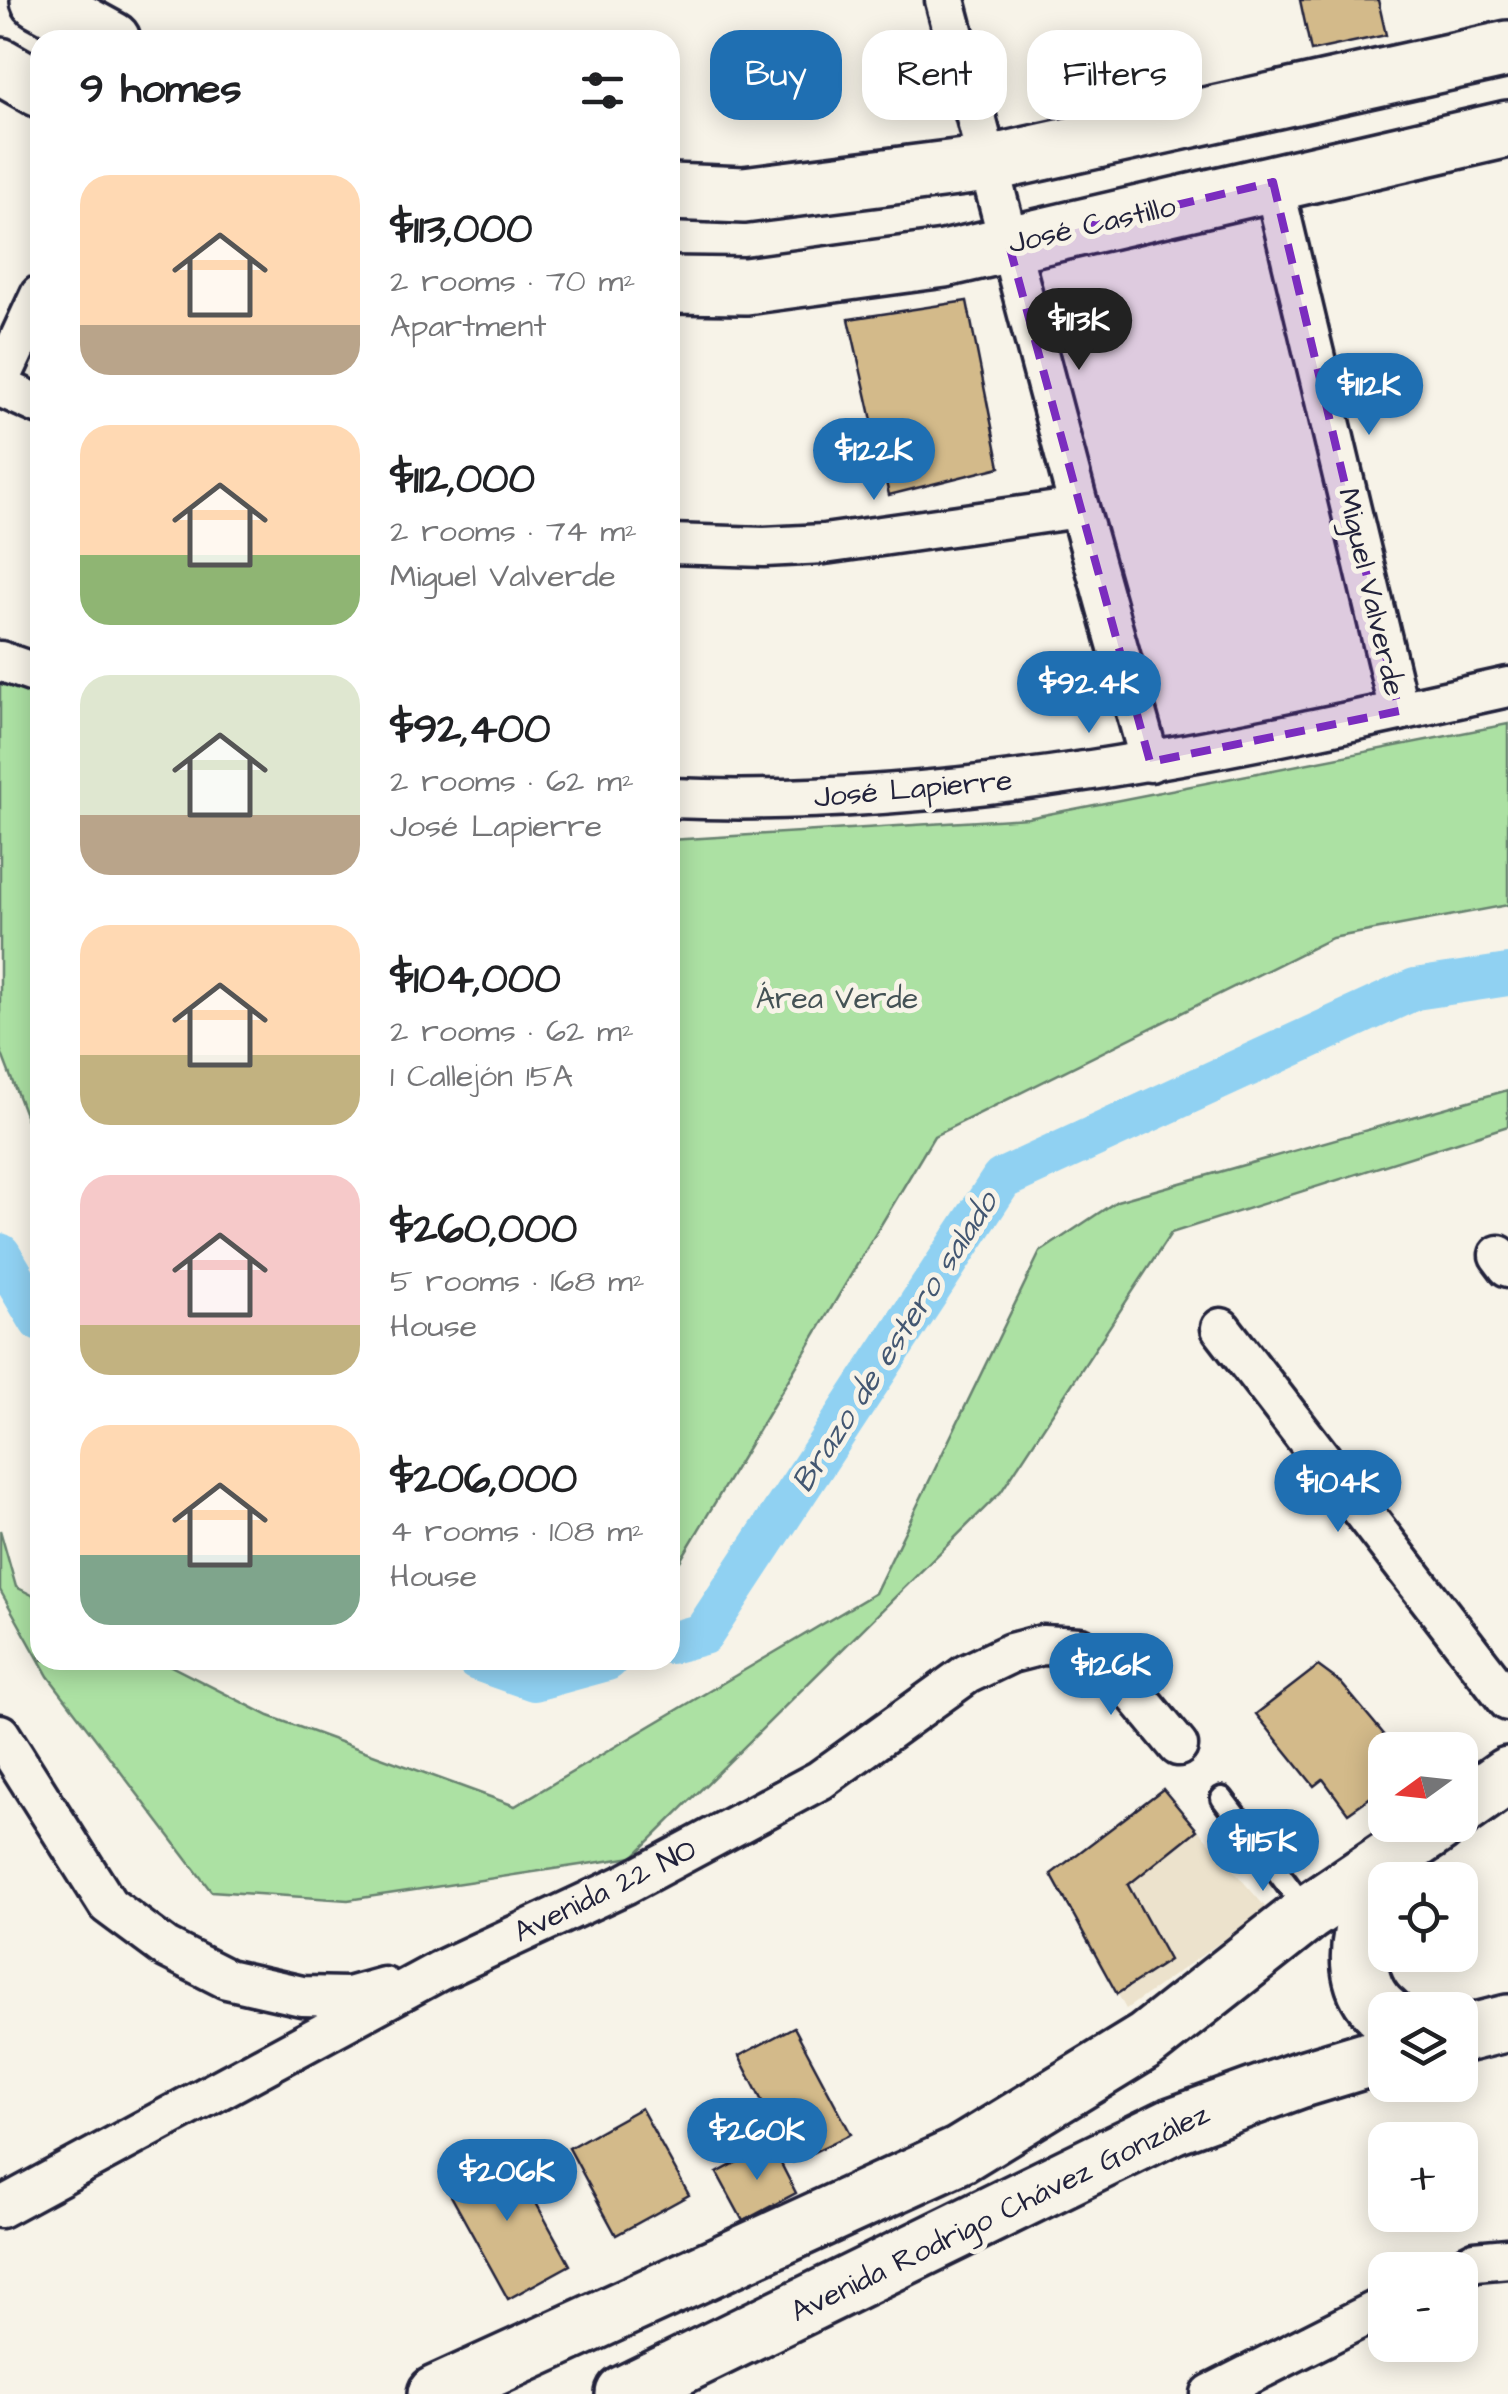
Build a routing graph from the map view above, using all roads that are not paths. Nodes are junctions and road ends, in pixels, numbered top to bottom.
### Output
1 (945, 0) edge
2 (56, 4) edge
3 (96, 30) edge
4 (1508, 49) edge
5 (0, 66) edge
6 (30, 83) edge
7 (1508, 128) edge
8 (988, 164) junction
9 (1273, 182) junction
10 (680, 192) edge
11 (1009, 245) junction
12 (680, 285) edge
13 (30, 317) edge
14 (0, 384) edge
15 (30, 400) edge
16 (1079, 508) junction
17 (680, 544) edge
18 (0, 661) edge
19 (30, 672) edge
20 (1508, 687) edge
21 (1399, 711) junction
22 (1150, 762) junction
23 (680, 798) edge
24 (1221, 1328) dead end
25 (1508, 1702) edge
26 (0, 1734) edge
27 (1178, 1746) dead end
28 (1508, 1775) edge
29 (1478, 1796) edge
30 (1222, 1798) dead end
31 (1414, 1842) edge
32 (1418, 1842) edge
33 (1308, 1913) junction
34 (439, 1971) junction
35 (1369, 1992) edge
36 (1508, 2023) edge
37 (1478, 2031) edge
38 (1368, 2059) edge
39 (0, 2208) edge
40 (1508, 2258) edge
41 (1478, 2260) edge
42 (1368, 2315) edge
43 (646, 2388) edge
44 (436, 2394) edge
45 (1211, 2394) edge

1 - 8 street
2 - 3 street
4 - 8 street
5 - 6 street
7 - 9 street, José Castillo
8 - 10 street
8 - 11 street
9 - 11 street, José Castillo
9 - 21 street, Miguel Valverde
11 - 12 street, José Castillo
11 - 16 street
13 - 14 street
14 - 15 street
16 - 17 street
16 - 22 street
18 - 19 street
20 - 21 street, José Lapierre
21 - 22 street, José Lapierre
22 - 23 street, José Lapierre
24 - 25 street
26 - 34 street
27 - 34 street, Avenida 22 NO
28 - 29 street
30 - 33 lane
31 - 33 street
32 - 35 street
33 - 44 street
34 - 39 street, Avenida 22 NO
36 - 37 street
38 - 43 street, Avenida Rodrigo Chávez González
40 - 41 street
42 - 45 street

